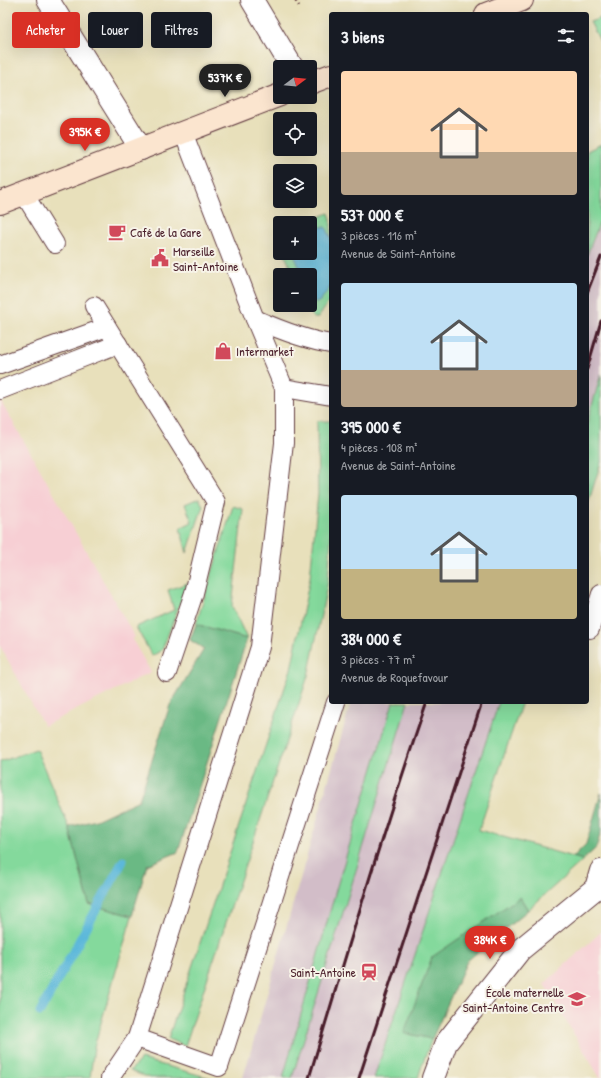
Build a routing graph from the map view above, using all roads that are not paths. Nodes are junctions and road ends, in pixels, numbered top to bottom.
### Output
1 (48, 0) edge
2 (252, 0) edge
3 (522, 0) edge
4 (497, 12) edge
5 (288, 60) edge
6 (329, 76) edge
7 (317, 80) edge
8 (273, 97) edge
9 (183, 132) junction
10 (141, 149) junction
11 (24, 194) junction
12 (0, 203) edge
13 (55, 244) dead end
14 (94, 306) dead end
15 (256, 319) junction
16 (107, 326) junction
17 (118, 344) junction
18 (329, 344) edge
19 (0, 365) edge
20 (284, 388) junction
21 (0, 390) edge
22 (329, 396) edge
23 (601, 594) edge
24 (590, 629) dead end
25 (167, 673) dead end
26 (335, 704) edge
27 (601, 871) edge
28 (137, 1038) junction
29 (110, 1078) edge
30 (433, 1078) edge

1 - 10 street
2 - 5 street
3 - 4 street
6 - 7 street
8 - 9 street
9 - 10 street
9 - 15 lane
10 - 11 street
11 - 12 street
11 - 13 lane
14 - 16 lane
15 - 18 lane
15 - 20 lane
16 - 17 lane
16 - 19 lane
17 - 21 lane
17 - 25 lane
20 - 22 lane
20 - 28 lane
23 - 24 lane
26 - 28 lane
27 - 30 street
28 - 29 lane

